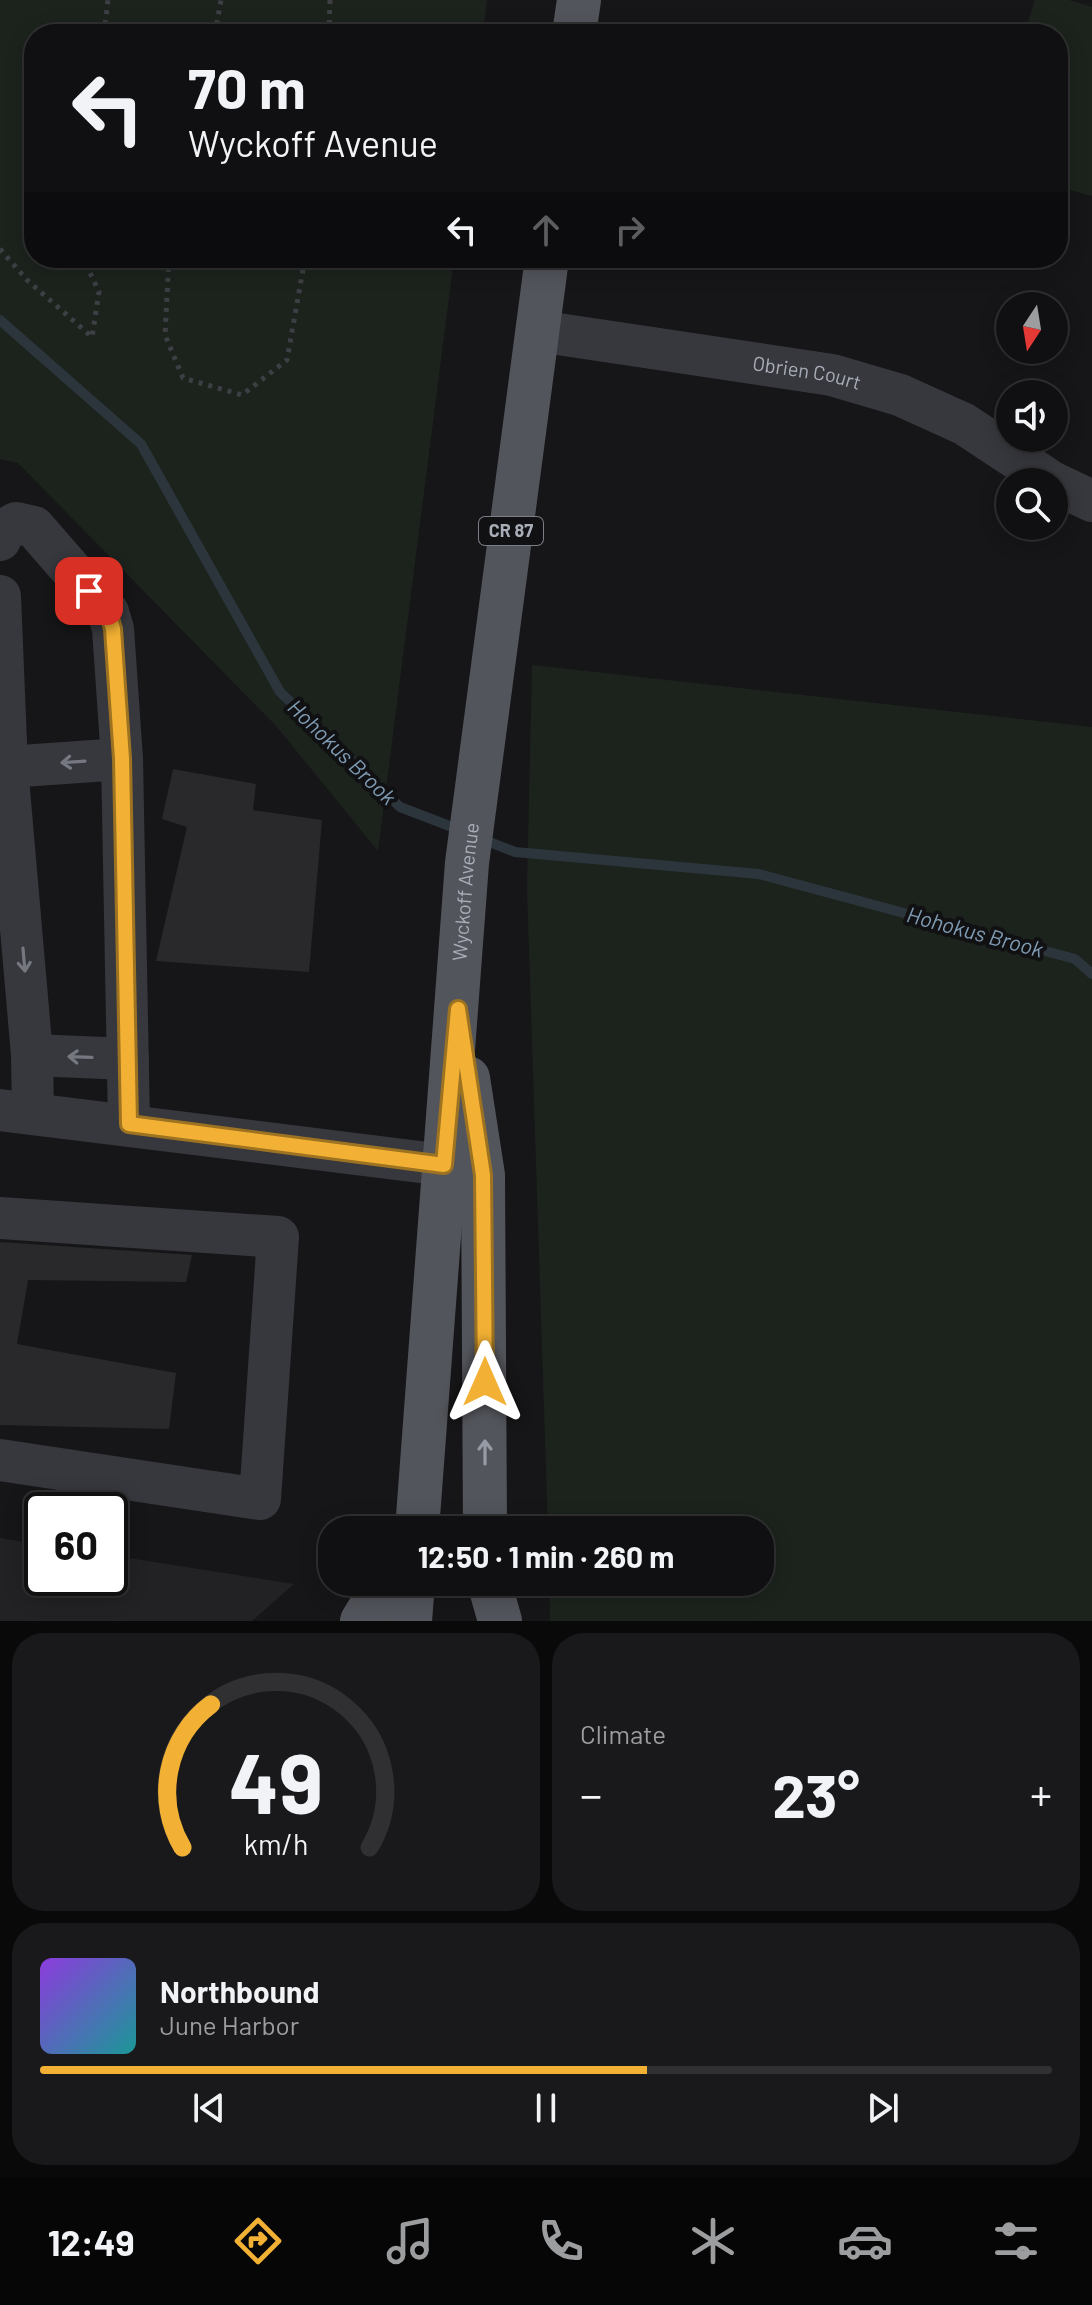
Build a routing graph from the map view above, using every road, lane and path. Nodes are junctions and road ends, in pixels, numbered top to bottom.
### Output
1 (108, 0) edge
2 (221, 0) edge
3 (330, 0) edge
4 (579, 0) edge
5 (105, 24) edge
6 (217, 24) edge
7 (329, 24) edge
8 (575, 24) edge
9 (0, 249) edge
10 (88, 268) edge
11 (168, 268) edge
12 (303, 268) edge
13 (546, 268) edge
14 (538, 331) junction
15 (1030, 468) edge
16 (1068, 490) edge
17 (1092, 501) edge
18 (0, 540) edge
19 (0, 596) edge
20 (122, 759) junction
21 (7, 767) junction
22 (458, 1009) junction
23 (32, 1055) junction
24 (128, 1059) junction
25 (16, 1112) edge
26 (129, 1124) junction
27 (444, 1165) junction
28 (0, 1218) edge
29 (0, 1460) edge
30 (418, 1516) edge
31 (485, 1516) edge
32 (377, 1596) edge
33 (412, 1596) edge
34 (493, 1596) edge
35 (362, 1621) edge
36 (410, 1621) edge
37 (500, 1621) edge

1 - 5 path
2 - 6 path
3 - 7 path
4 - 8 main road
9 - 10 path
11 - 12 path
13 - 14 main road, Wyckoff Avenue / CR 87
14 - 15 street, Obrien Court
14 - 22 main road, Wyckoff Avenue / CR 87
16 - 17 street, Obrien Court
18 - 20 street
19 - 21 street
20 -> 21 street
20 - 24 street
21 -> 23 street
22 - 27 main road, Wyckoff Avenue / CR 87
31 -> 22 main road
24 -> 23 street
23 - 25 street
24 - 26 street
25 - 26 street
26 - 27 street
27 - 30 main road, Wyckoff Avenue / CR 87
28 - 29 street
32 - 35 main road
33 - 36 main road
34 - 37 main road

